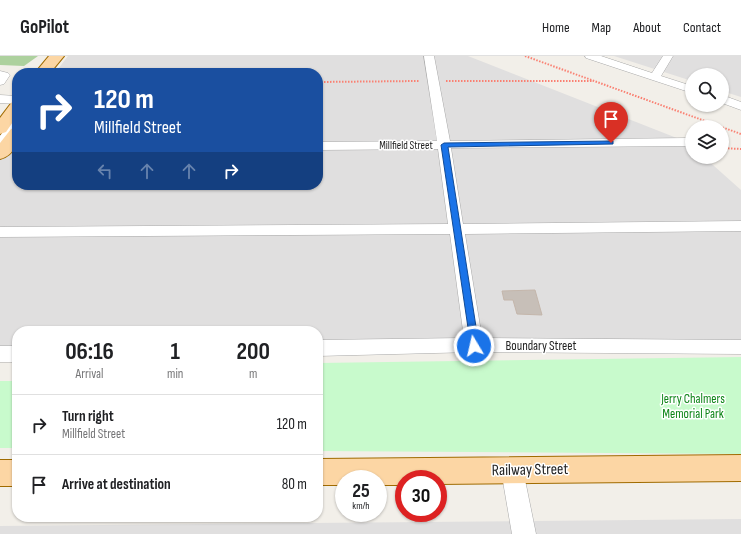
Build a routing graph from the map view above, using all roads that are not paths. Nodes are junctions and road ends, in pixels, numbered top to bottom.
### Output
1 (57, 56) edge
2 (63, 56) edge
3 (429, 56) edge
4 (590, 56) edge
5 (668, 56) edge
6 (46, 68) edge
7 (57, 68) edge
8 (0, 74) edge
9 (655, 77) junction
10 (0, 82) edge
11 (685, 88) edge
12 (0, 99) edge
13 (12, 100) edge
14 (729, 102) edge
15 (741, 106) edge
16 (12, 112) edge
17 (0, 128) edge
18 (12, 133) edge
19 (12, 140) edge
20 (685, 142) edge
21 (444, 145) junction
22 (323, 146) edge
23 (6, 149) edge
24 (741, 226) edge
25 (457, 229) junction
26 (0, 232) edge
27 (474, 346) junction
28 (741, 347) edge
29 (323, 348) edge
30 (0, 354) edge
31 (12, 354) edge
32 (741, 468) edge
33 (512, 470) junction
34 (323, 472) edge
35 (0, 473) edge
36 (12, 474) edge
37 (524, 534) edge

1 - 6 main road
2 - 7 main road
3 - 21 street
4 - 9 street
5 - 9 street
8 - 10 street
9 - 11 street
12 - 13 street
14 - 15 street
16 - 17 main road
18 - 23 street
19 - 23 main road
20 - 21 street, Millfield Street
21 - 22 street, Millfield Street
21 - 25 street
24 - 25 street
25 - 26 street
25 - 27 street
27 - 28 street, Boundary Street
27 - 29 street, Boundary Street
30 - 31 street
32 - 33 main road, Railway Street
33 - 34 main road, Railway Street
33 - 37 street
35 - 36 main road

